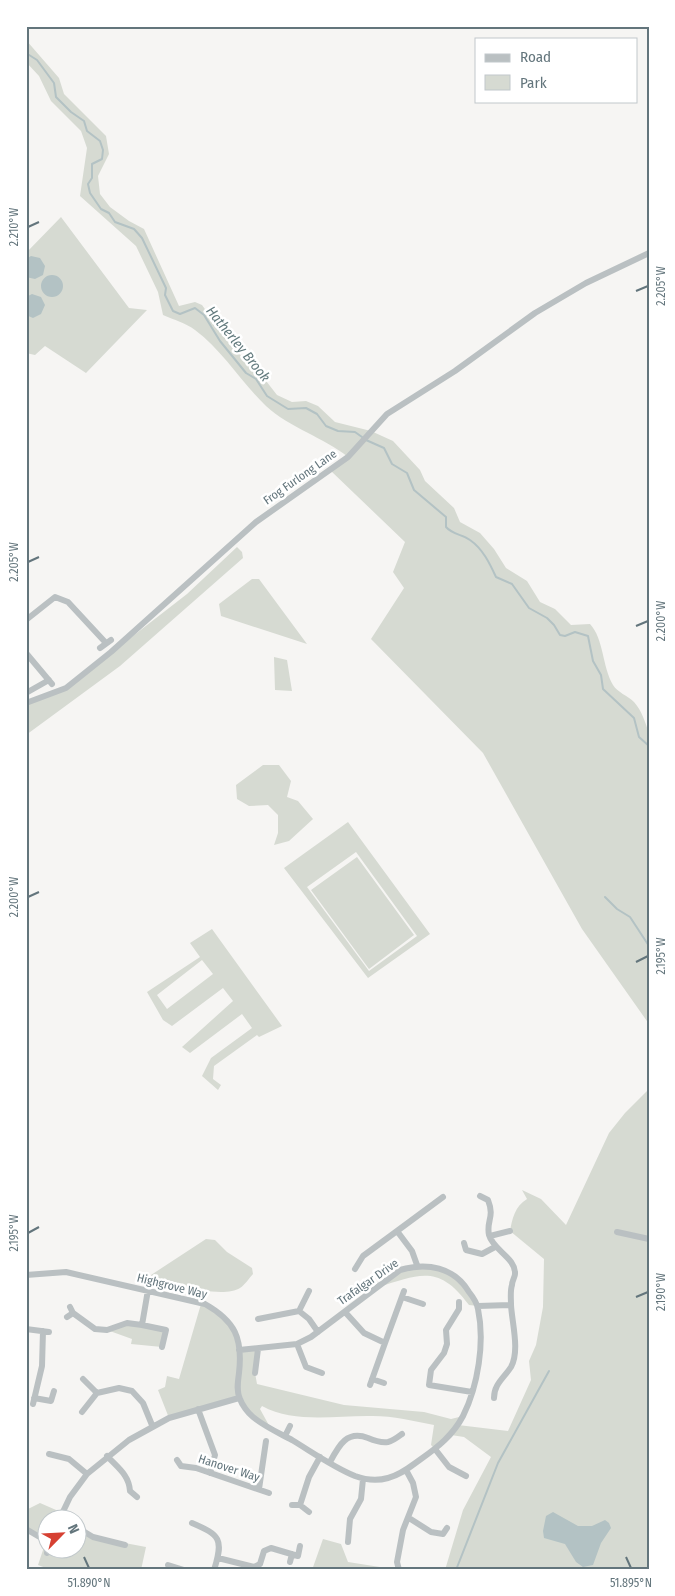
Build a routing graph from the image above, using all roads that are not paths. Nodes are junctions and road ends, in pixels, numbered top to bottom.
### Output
1 (649, 253) edge
2 (26, 620) edge
3 (106, 644) dead end
4 (26, 653) edge
5 (26, 693) edge
6 (26, 703) edge
7 (480, 1196) dead end
8 (443, 1197) dead end
9 (397, 1231) junction
10 (510, 1231) dead end
11 (617, 1232) dead end
12 (490, 1236) junction
13 (649, 1239) edge
14 (495, 1247) junction
15 (464, 1250) dead end
16 (352, 1259) dead end
17 (359, 1262) junction
18 (417, 1265) junction
19 (354, 1269) dead end
20 (26, 1275) edge
21 (148, 1290) junction
22 (309, 1291) dead end
23 (423, 1304) dead end
24 (511, 1305) junction
25 (478, 1306) junction
26 (461, 1307) dead end
27 (299, 1311) junction
28 (70, 1312) dead end
29 (345, 1312) junction
30 (258, 1319) dead end
31 (142, 1325) junction
32 (26, 1329) edge
33 (318, 1332) junction
34 (385, 1343) junction
35 (297, 1344) junction
36 (162, 1347) dead end
37 (258, 1349) junction
38 (239, 1350) junction
39 (255, 1373) dead end
40 (322, 1373) dead end
41 (83, 1379) dead end
42 (384, 1382) dead end
43 (54, 1391) dead end
44 (472, 1392) junction
45 (98, 1393) junction
46 (493, 1394) dead end
47 (239, 1398) junction
48 (87, 1406) junction
49 (198, 1409) junction
50 (82, 1412) dead end
51 (93, 1412) dead end
52 (152, 1425) junction
53 (290, 1426) dead end
54 (402, 1434) dead end
55 (285, 1436) junction
56 (266, 1441) dead end
57 (435, 1449) junction
58 (49, 1454) dead end
59 (108, 1456) junction
60 (320, 1457) junction
61 (330, 1462) junction
62 (179, 1466) dead end
63 (406, 1470) junction
64 (210, 1473) junction
65 (87, 1474) junction
66 (466, 1476) dead end
67 (363, 1478) junction
68 (258, 1489) junction
69 (269, 1493) dead end
70 (137, 1497) dead end
71 (292, 1505) dead end
72 (300, 1505) junction
73 (65, 1508) edge
74 (309, 1512) dead end
75 (409, 1518) junction
76 (194, 1526) dead end
77 (447, 1528) dead end
78 (26, 1529) edge
79 (88, 1534) edge
80 (38, 1536) edge
81 (350, 1538) dead end
82 (116, 1543) junction
83 (125, 1545) dead end
84 (300, 1546) dead end
85 (115, 1552) dead end
86 (292, 1554) junction
87 (218, 1558) junction
88 (290, 1562) dead end
89 (173, 1564) dead end
90 (184, 1570) edge
91 (214, 1570) edge
92 (399, 1570) edge

1 - 6 street, Frog Furlong Lane
2 - 3 street
4 - 5 street
7 - 12 street
8 - 9 street
9 - 17 street
9 - 18 street
10 - 12 street
11 - 13 street
12 - 14 street
14 - 15 street
14 - 24 street
16 - 17 street
17 - 19 street
18 - 25 street, Trafalgar Drive
18 - 29 street, Trafalgar Drive
20 - 21 street, Highgrove Way
21 - 31 street
21 - 38 street, Highgrove Way
22 - 27 street
23 - 34 street
24 - 25 street
24 - 46 street
25 - 44 street, Trafalgar Drive
26 - 44 street
27 - 30 street
27 - 33 street
28 - 31 street
29 - 33 street, Trafalgar Drive
29 - 34 street
31 - 36 street
32 - 43 street
33 - 35 street, Trafalgar Drive
34 - 42 street
35 - 37 street, Trafalgar Drive
35 - 40 street
37 - 38 street, Trafalgar Drive
37 - 39 street
38 - 47 street, Highgrove Way
41 - 45 street
44 - 57 street, Trafalgar Drive
45 - 48 street
45 - 52 street
47 - 49 street
47 - 55 street
48 - 50 street
48 - 51 street
49 - 52 street
49 - 64 street
52 - 59 street
53 - 55 street
54 - 61 street
55 - 60 street
56 - 68 street
57 - 63 street
57 - 66 street
58 - 65 street
59 - 65 street
59 - 70 street
60 - 61 street
60 - 72 street
61 - 67 street
62 - 64 street, Hanover Way
63 - 67 street
63 - 75 street
64 - 68 street, Hanover Way
65 - 73 street
67 - 81 street
68 - 69 street, Hanover Way
71 - 72 street
72 - 74 street
75 - 77 street
75 - 92 street
76 - 87 street
78 - 80 street
79 - 82 street
82 - 83 street
82 - 85 street
84 - 86 street
86 - 87 street
86 - 88 street
87 - 91 street
89 - 90 street

